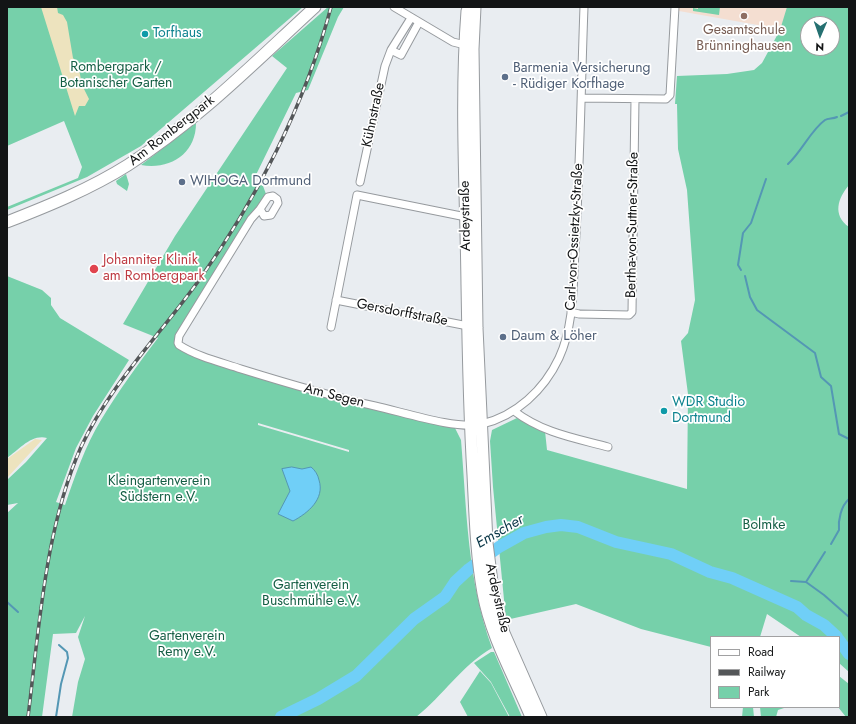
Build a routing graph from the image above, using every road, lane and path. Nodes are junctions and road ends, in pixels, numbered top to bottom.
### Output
1 (315, 7) edge
2 (394, 7) edge
3 (468, 7) edge
4 (475, 7) edge
5 (584, 7) edge
6 (675, 7) edge
7 (411, 18) junction
8 (419, 22) junction
9 (469, 46) junction
10 (392, 50) junction
11 (582, 98) junction
12 (635, 99) junction
13 (360, 182) dead end
14 (260, 209) dead end
15 (466, 217) junction
16 (7, 222) edge
17 (336, 300) junction
18 (571, 312) junction
19 (331, 326) dead end
20 (468, 326) junction
21 (514, 411) junction
22 (475, 425) junction
23 (608, 447) dead end
24 (485, 571) junction
25 (531, 717) edge
26 (541, 717) edge

1 - 16 main road, Am Rombergpark
2 - 7 street
3 - 9 main road, Ardeystraße
4 - 9 main road, Ardeystraße
5 - 11 street, Carl-von-Ossietzky-Straße
6 - 12 street
7 - 8 street
7 - 10 street, Kühnstraße
8 - 9 street
8 - 10 street
9 - 15 main road, Ardeystraße
9 - 22 main road, Ardeystraße
10 - 13 street, Kühnstraße
11 - 12 street
11 - 18 street, Carl-von-Ossietzky-Straße
12 - 18 street, Bertha-von-Suttner-Straße
14 - 22 street, Am Segen
15 - 17 street, Gersdorffstraße
15 - 20 main road, Ardeystraße
17 - 19 street, Gersdorffstraße
17 - 20 street, Gersdorffstraße
18 - 21 street, Carl-von-Ossietzky-Straße
20 - 22 main road, Ardeystraße
21 - 22 street, Carl-von-Ossietzky-Straße
21 - 23 street
22 - 24 main road, Ardeystraße
22 - 24 main road, Ardeystraße
24 - 25 main road, Ardeystraße
24 - 26 main road, Ardeystraße

